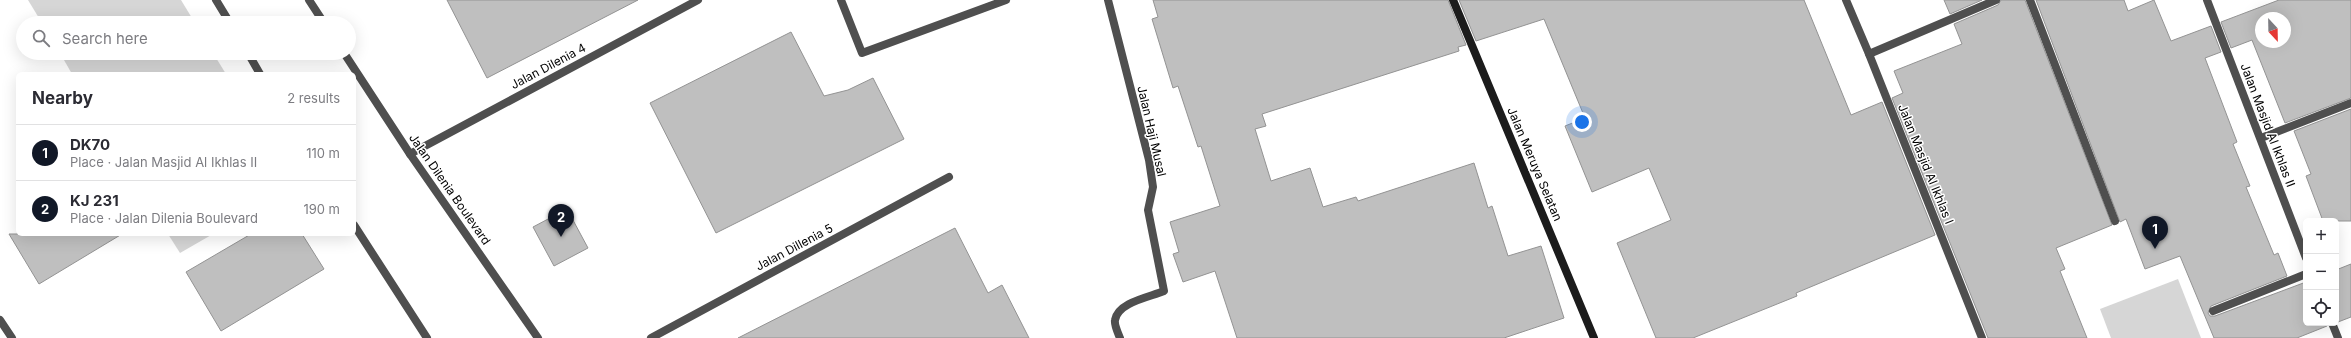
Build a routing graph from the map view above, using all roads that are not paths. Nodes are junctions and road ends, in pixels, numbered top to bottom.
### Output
1 (216, 0) edge
2 (309, 0) edge
3 (698, 0) edge
4 (841, 0) edge
5 (1006, 0) edge
6 (1108, 0) edge
7 (1453, 0) edge
8 (1846, 0) edge
9 (1996, 0) edge
10 (2030, 0) edge
11 (2207, 0) edge
12 (226, 16) edge
13 (319, 16) edge
14 (1869, 54) junction
15 (252, 60) edge
16 (349, 60) edge
17 (259, 72) edge
18 (2351, 103) edge
19 (2261, 138) junction
20 (410, 154) junction
21 (949, 177) dead end
22 (2115, 221) dead end
23 (356, 227) edge
24 (2304, 254) edge
25 (2303, 275) edge
26 (2213, 311) dead end
27 (0, 320) edge
28 (2333, 326) edge
29 (12, 338) edge
30 (427, 338) edge
31 (538, 338) edge
32 (651, 338) edge
33 (1120, 338) edge
34 (1594, 338) edge
35 (1982, 338) edge
36 (2338, 338) edge

1 - 12 street
2 - 13 street
3 - 20 street, Jalan Dilenia 4
4 - 5 street
6 - 33 street, Jalan Haji Musal
7 - 34 main road, Jalan Meruya Selatan
8 - 14 street, Jalan Masjid Al Ikhlas I
9 - 14 street
10 - 22 street
11 - 19 street, Jalan Masjid Al Ikhlas II
14 - 35 street, Jalan Masjid Al Ikhlas I
15 - 17 street
16 - 20 street, Jalan Dilenia Boulevard
18 - 19 street
19 - 24 street, Jalan Masjid Al Ikhlas II
20 - 31 street, Jalan Dilenia Boulevard
21 - 32 street, Jalan Dillenia 5
23 - 30 street
25 - 26 street
27 - 29 street
28 - 36 street

